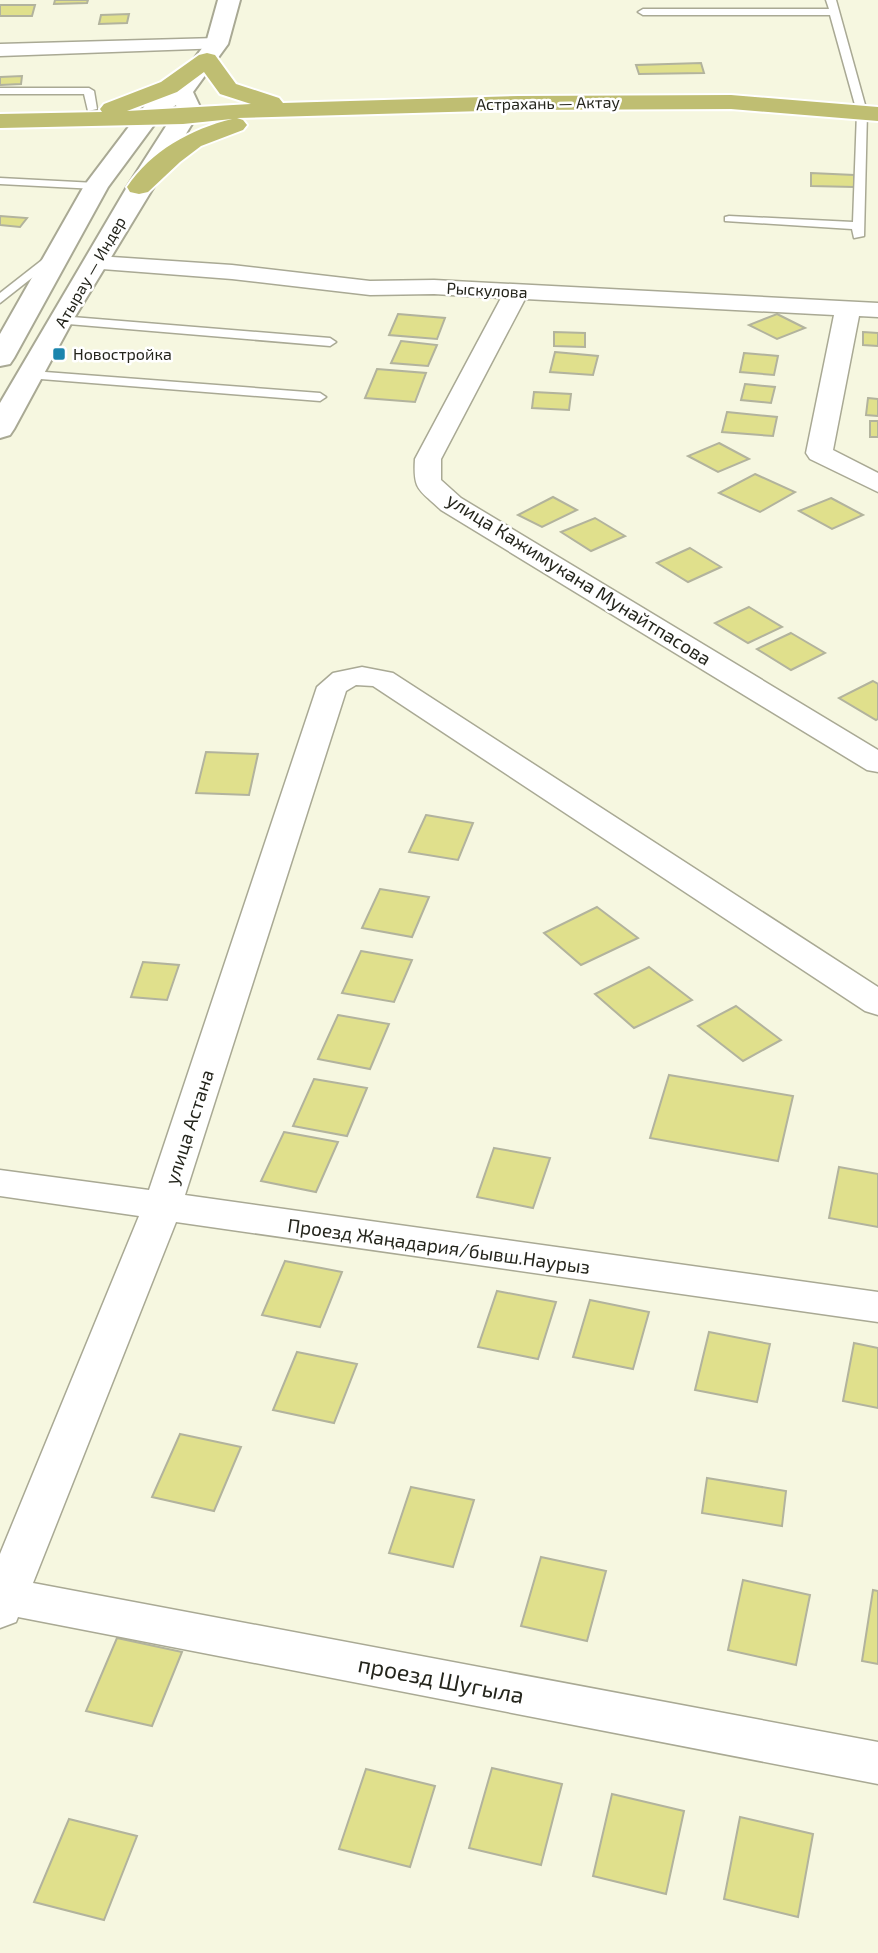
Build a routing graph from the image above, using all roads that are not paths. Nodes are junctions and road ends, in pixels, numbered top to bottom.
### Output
1 (229, 0) edge
2 (831, 0) edge
3 (643, 12) dead end
4 (834, 12) junction
5 (0, 50) edge
6 (212, 52) junction
7 (0, 91) edge
8 (184, 106) junction
9 (102, 109) junction
10 (319, 109) junction
11 (0, 112) edge
12 (150, 113) junction
13 (870, 113) edge
14 (56, 119) junction
15 (0, 121) edge
16 (124, 149) junction
17 (0, 181) edge
18 (96, 186) junction
19 (139, 187) junction
20 (729, 219) dead end
21 (59, 251) junction
22 (97, 263) junction
23 (517, 291) junction
24 (0, 299) edge
25 (848, 308) junction
26 (878, 310) edge
27 (60, 320) junction
28 (8, 331) edge
29 (330, 342) dead end
30 (0, 358) edge
31 (32, 375) junction
32 (320, 397) dead end
33 (0, 429) edge
34 (878, 484) edge
35 (878, 763) edge
36 (878, 1003) edge
37 (0, 1183) edge
38 (162, 1208) junction
39 (878, 1307) edge
40 (2, 1603) edge
41 (878, 1763) edge

1 - 6 main road
2 - 4 lane
3 - 4 lane
4 - 13 lane
5 - 6 street
6 - 8 main road, Атырау — Индер
6 - 9 highway
6 - 10 highway
7 - 9 lane
8 - 10 highway, Астрахань — Актау
8 - 12 highway, Астрахань — Актау
8 - 19 main road, Атырау — Индер
9 - 11 highway, Астрахань — Актау
9 - 12 highway, Астрахань — Актау
10 - 13 highway, Астрахань — Актау
10 - 19 highway
12 - 14 highway, Астрахань — Актау
12 - 16 main road, Атырау — Индер
13 - 20 lane
14 - 15 highway, Астрахань — Актау
14 - 16 highway
16 - 18 main road, Атырау — Индер
17 - 18 lane
18 - 21 main road, Атырау — Индер
19 - 22 main road, Атырау — Индер
21 - 24 lane
21 - 28 main road, Атырау — Индер
22 - 23 street, Рыскулова
22 - 27 main road, Атырау — Индер
23 - 25 street, Рыскулова
23 - 35 street, улица Кажимукана Мунайтпасова
25 - 26 street, Рыскулова
25 - 34 street
27 - 29 lane
27 - 31 main road, Атырау — Индер
28 - 30 main road, Атырау — Индер
31 - 32 lane
31 - 33 main road, Атырау — Индер
36 - 38 street, улица Астана
37 - 38 street, Проезд Жаңадария/бывш.Наурыз
38 - 39 street, Проезд Жаңадария/бывш.Наурыз
38 - 40 street, улица Астана
40 - 41 street, проезд Шугыла

